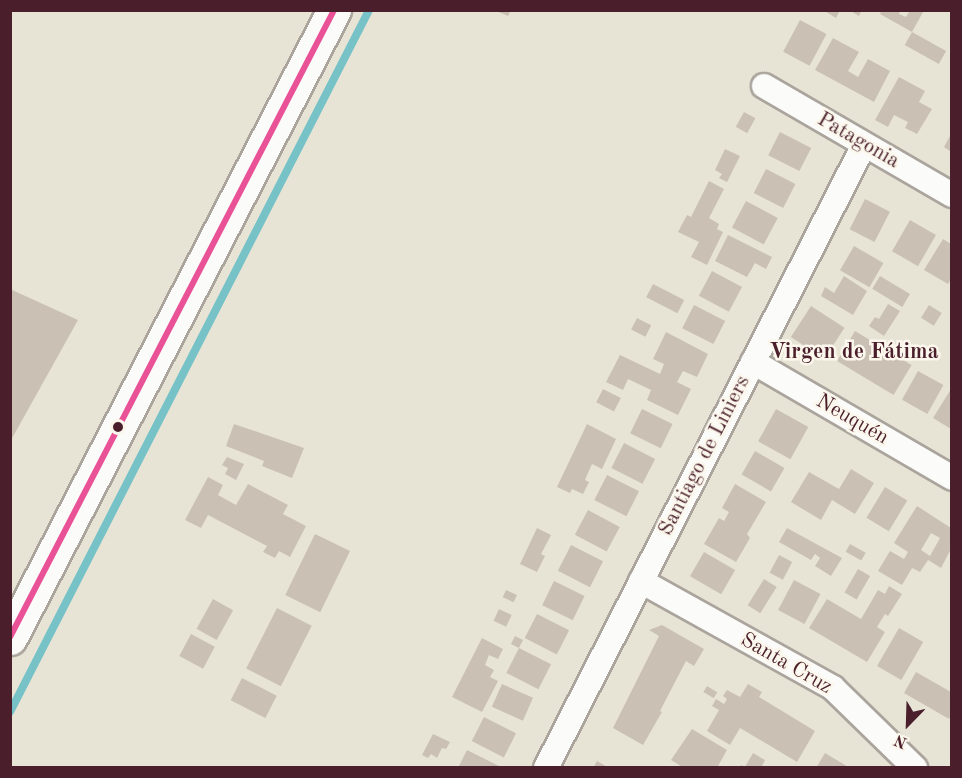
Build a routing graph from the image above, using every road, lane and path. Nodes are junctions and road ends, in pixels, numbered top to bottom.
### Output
1 (334, 10) edge
2 (764, 86) dead end
3 (864, 145) junction
4 (951, 195) edge
5 (753, 362) junction
6 (951, 478) edge
7 (641, 582) junction
8 (10, 638) edge
9 (546, 768) edge
10 (915, 768) edge

1 - 8 main road
2 - 3 street, Patagonia
3 - 4 street, Patagonia
3 - 5 street, Santiago de Liniers
5 - 6 street, Neuquén
5 - 7 street, Santiago de Liniers
7 - 9 street, Santiago de Liniers
7 - 10 street, Santa Cruz

